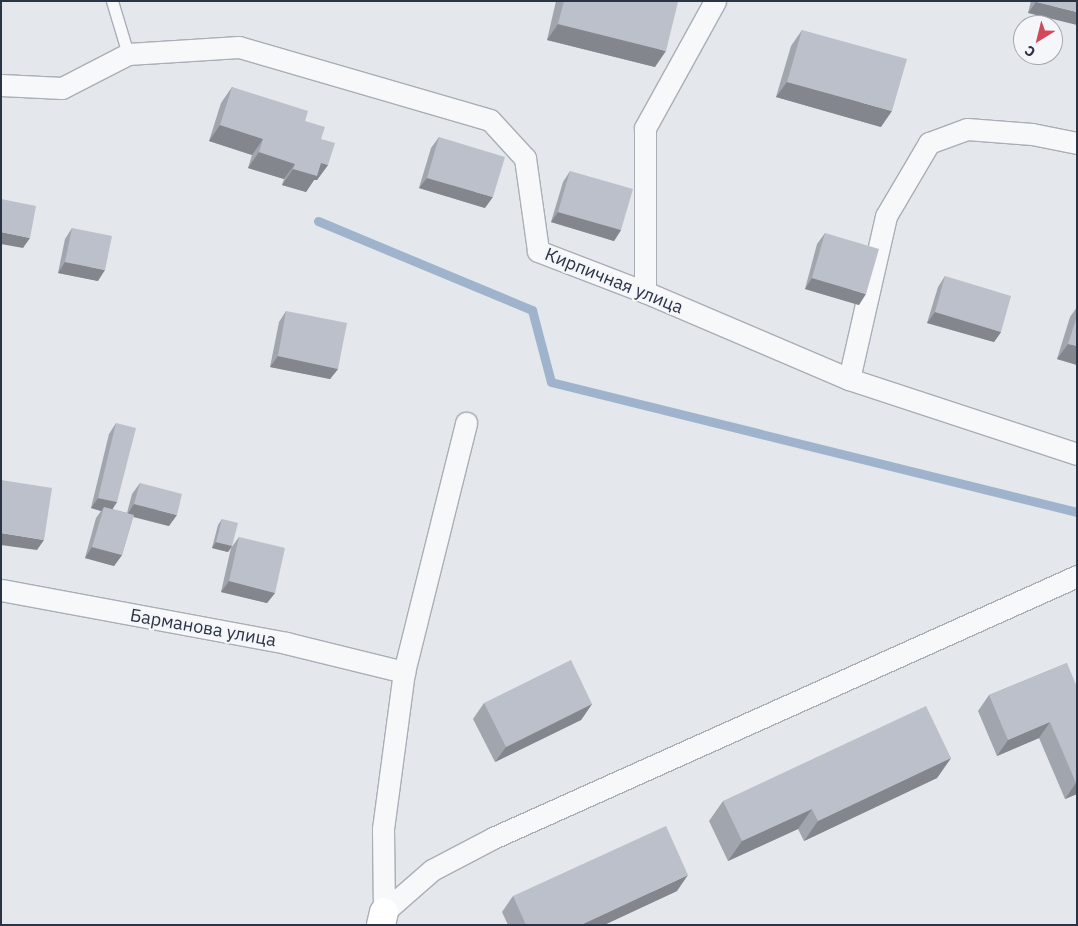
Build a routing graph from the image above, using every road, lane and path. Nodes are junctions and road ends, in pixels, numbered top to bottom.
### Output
1 (112, 1) edge
2 (715, 1) edge
3 (128, 54) junction
4 (1, 85) edge
5 (1077, 143) edge
6 (645, 292) junction
7 (849, 380) junction
8 (466, 423) dead end
9 (1077, 454) edge
10 (1077, 576) edge
11 (1, 590) edge
12 (404, 672) junction
13 (383, 918) edge

1 - 3 lane
2 - 6 street
3 - 4 street, Кирпичная улица
3 - 6 street, Кирпичная улица
5 - 7 street
6 - 7 street, Кирпичная улица
7 - 9 street, Кирпичная улица
8 - 12 street
10 - 13 street
11 - 12 street, Барманова улица
12 - 13 street

